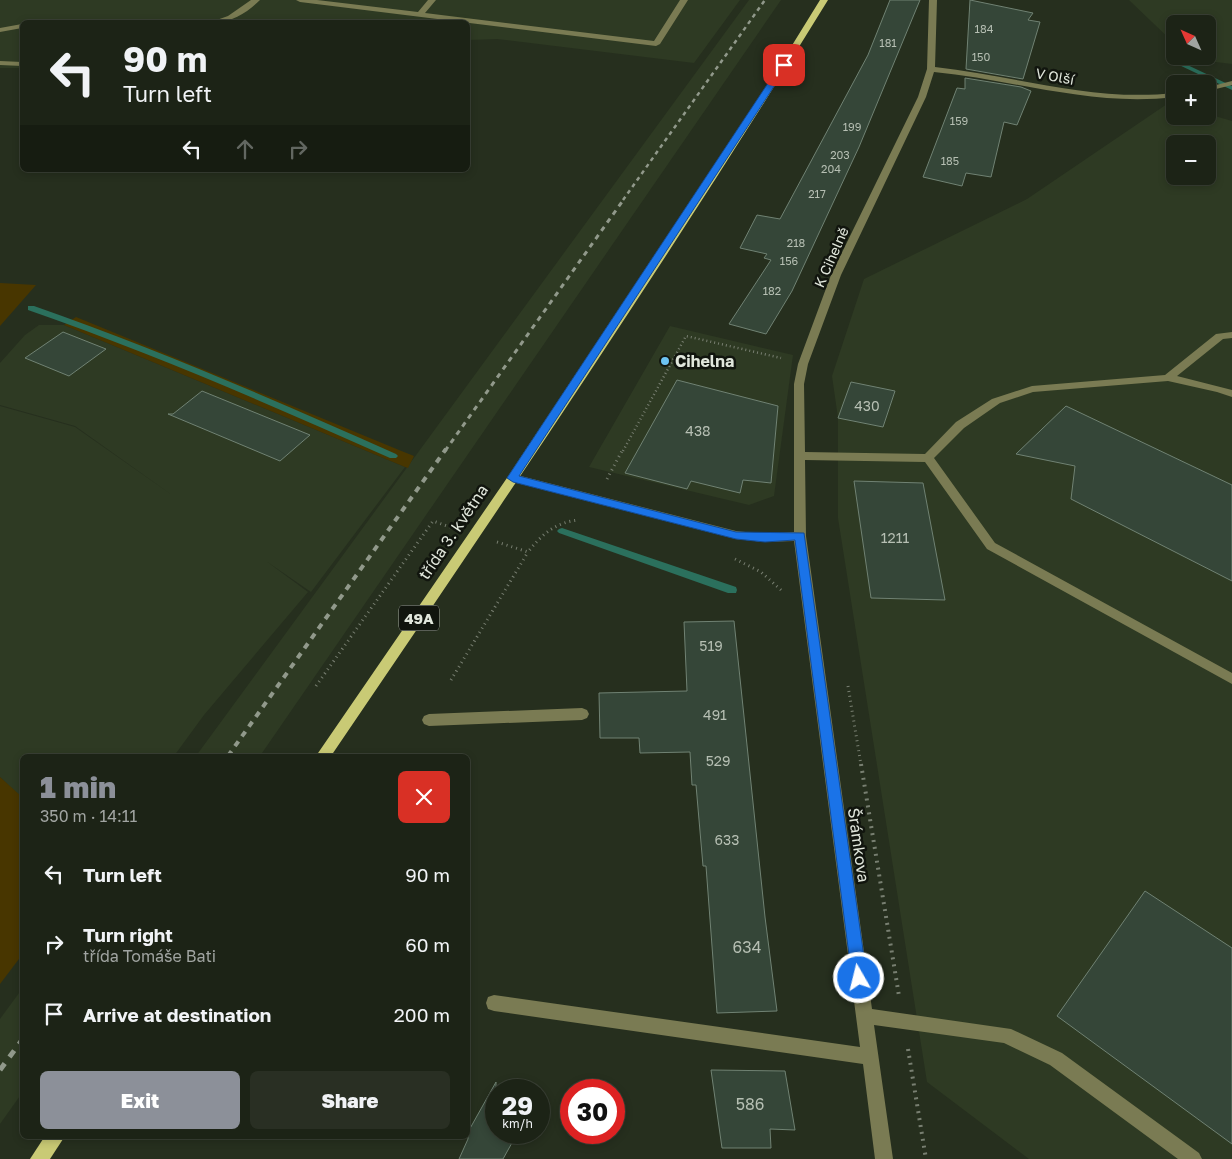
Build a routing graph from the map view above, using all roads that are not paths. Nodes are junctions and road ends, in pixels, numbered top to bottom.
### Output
1 (256, 0) edge
2 (300, 0) edge
3 (432, 0) edge
4 (684, 0) edge
5 (824, 0) edge
6 (933, 0) edge
7 (420, 14) junction
8 (224, 20) edge
9 (467, 20) edge
10 (470, 20) edge
11 (20, 26) edge
12 (0, 30) edge
13 (0, 63) edge
14 (20, 64) edge
15 (931, 68) junction
16 (1232, 83) edge
17 (1216, 87) edge
18 (1166, 97) edge
19 (1232, 335) edge
20 (1168, 378) junction
21 (1232, 394) edge
22 (800, 456) junction
23 (928, 458) junction
24 (513, 478) junction
25 (800, 536) junction
26 (1232, 680) edge
27 (582, 714) dead end
28 (429, 720) dead end
29 (324, 754) edge
30 (494, 1003) dead end
31 (864, 1016) junction
32 (870, 1057) junction
33 (54, 1139) edge
34 (39, 1159) edge
35 (884, 1159) edge
36 (1193, 1159) edge

1 - 8 street
2 - 7 street
3 - 7 street
4 - 10 street
5 - 24 main road, 49A
6 - 15 street, K Cihelně
7 - 9 street
11 - 12 street
13 - 14 street
15 - 18 street, V Olší
15 - 22 street, K Cihelně
16 - 17 street
19 - 20 street
20 - 21 street
20 - 23 street
22 - 23 street
22 - 25 street, K Cihelně
23 - 26 street
24 - 25 street
24 - 29 main road, třída 3. května / 49A
25 - 31 street, Šrámkova
27 - 28 street
30 - 32 street
31 - 32 street, Šrámkova
31 - 36 street
32 - 35 street, Šrámkova
33 - 34 main road

